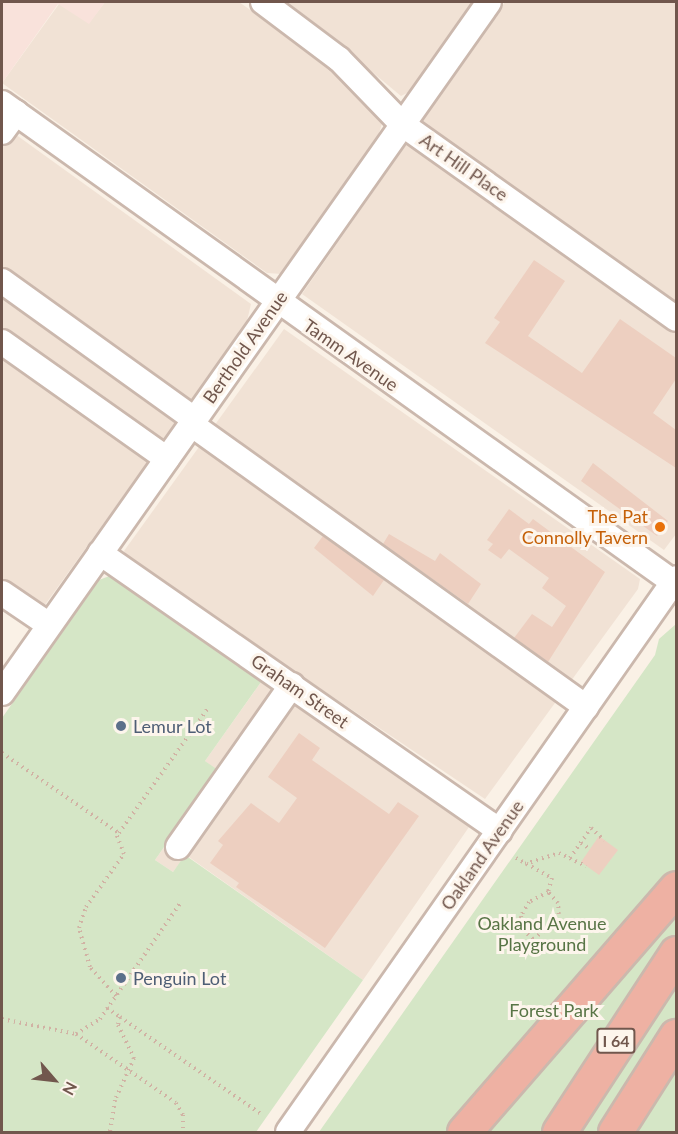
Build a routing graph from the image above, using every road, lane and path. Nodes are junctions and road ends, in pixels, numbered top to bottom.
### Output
1 (263, 2) edge
2 (489, 2) edge
3 (6, 116) edge
4 (402, 124) junction
5 (2, 281) edge
6 (277, 302) junction
7 (676, 319) edge
8 (2, 342) edge
9 (193, 421) junction
10 (166, 459) junction
11 (100, 553) junction
12 (675, 580) edge
13 (2, 592) edge
14 (49, 625) junction
15 (292, 685) junction
16 (2, 693) edge
17 (586, 707) junction
18 (208, 708) dead end
19 (2, 753) edge
20 (500, 831) junction
21 (116, 833) dead end
22 (604, 840) dead end
23 (581, 843) junction
24 (178, 847) dead end
25 (590, 849) dead end
26 (516, 858) dead end
27 (570, 859) junction
28 (525, 864) junction
29 (586, 866) dead end
30 (676, 888) edge
31 (548, 892) junction
32 (181, 902) dead end
33 (676, 953) edge
34 (116, 996) junction
35 (107, 1008) junction
36 (120, 1017) junction
37 (2, 1019) edge
38 (76, 1035) junction
39 (676, 1036) edge
40 (129, 1070) junction
41 (261, 1114) dead end
42 (623, 1123) edge
43 (110, 1132) edge
44 (183, 1132) edge
45 (288, 1132) edge
46 (464, 1132) edge
47 (559, 1132) edge

1 - 4 street, Art Hill Place
2 - 4 street, Berthold Avenue
3 - 6 street, Tamm Avenue
4 - 6 street, Berthold Avenue
4 - 7 street, Art Hill Place
5 - 9 street
6 - 9 street, Berthold Avenue
6 - 12 street, Tamm Avenue
8 - 10 street
9 - 10 street, Berthold Avenue
9 - 17 street
10 - 11 street, Berthold Avenue
11 - 14 street, Berthold Avenue
11 - 15 street, Graham Street
12 - 17 street, Oakland Avenue
13 - 14 street
14 - 16 street, Berthold Avenue
15 - 20 street, Graham Street
15 - 24 street
17 - 20 street, Oakland Avenue
18 - 19 path
20 - 45 street, Oakland Avenue
21 - 34 path
22 - 23 path
23 - 25 path
23 - 27 path
26 - 28 path
27 - 28 path
27 - 29 path
28 - 31 path
30 - 46 highway
31 - 31 path
32 - 34 path
33 - 47 highway, I 64
34 - 35 path
35 - 36 path
35 - 38 path
36 - 40 path
36 - 41 path
37 - 38 path
38 - 40 path
39 - 42 highway, I 64
40 - 43 path
40 - 44 path

